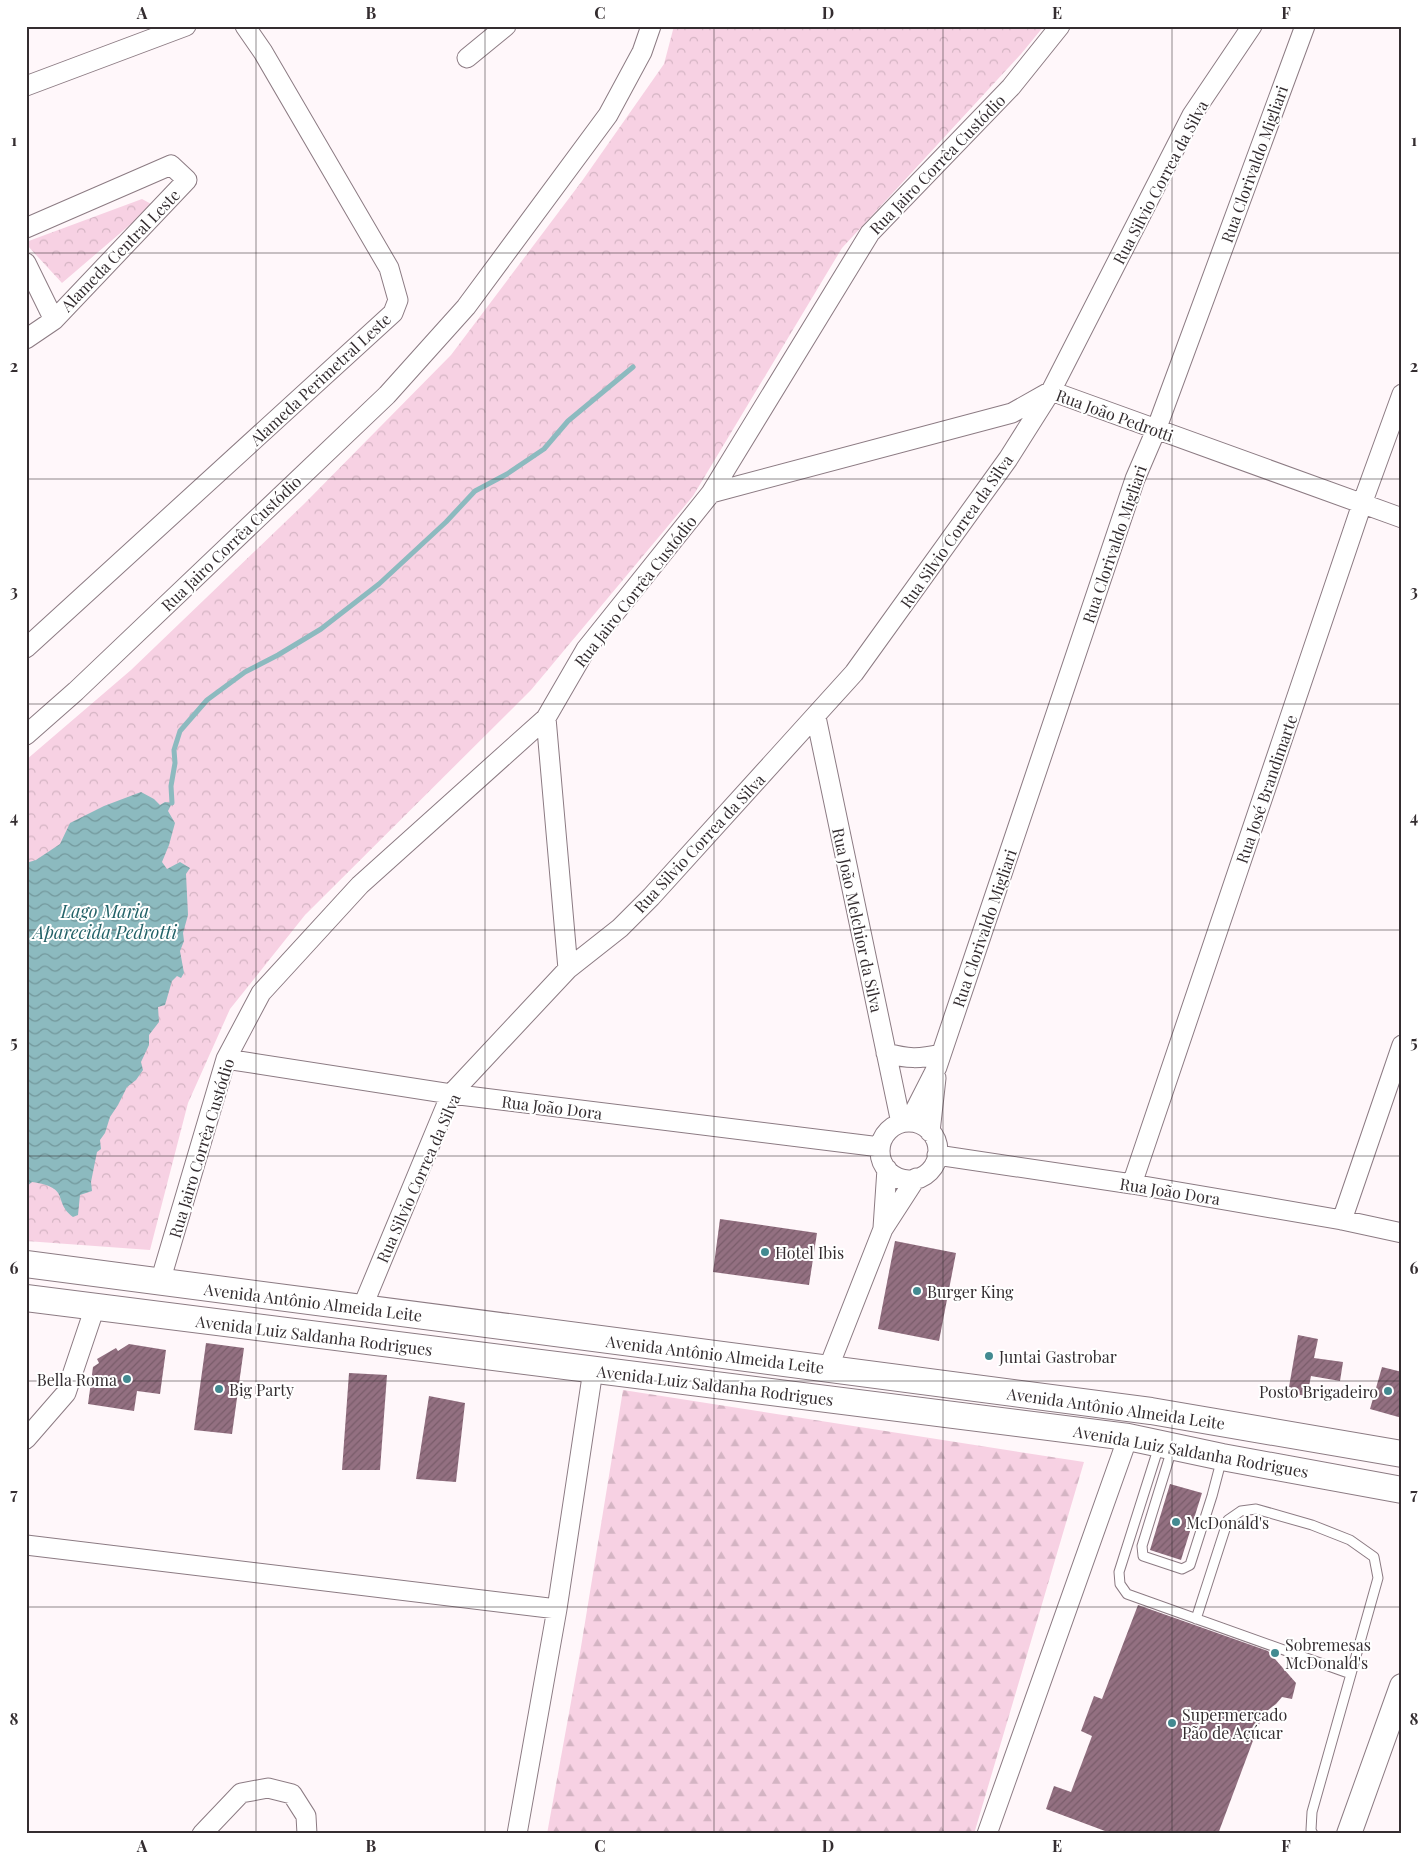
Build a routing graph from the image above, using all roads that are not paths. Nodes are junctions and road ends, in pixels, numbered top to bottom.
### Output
1 (186, 26) edge
2 (245, 26) edge
3 (506, 26) edge
4 (651, 26) edge
5 (1060, 26) edge
6 (1252, 26) edge
7 (1306, 26) edge
8 (467, 58) dead end
9 (26, 86) edge
10 (26, 228) edge
11 (26, 263) edge
12 (54, 320) junction
13 (26, 339) edge
14 (1052, 391) junction
15 (1402, 394) edge
16 (1156, 430) junction
17 (711, 493) junction
18 (1362, 504) junction
19 (1402, 518) edge
20 (26, 648) edge
21 (816, 717) junction
22 (546, 718) junction
23 (26, 735) edge
24 (568, 969) junction
25 (1402, 1045) edge
26 (886, 1053) junction
27 (226, 1059) junction
28 (939, 1060) junction
29 (450, 1094) junction
30 (905, 1123) junction
31 (930, 1132) junction
32 (880, 1147) junction
33 (937, 1155) junction
34 (887, 1169) junction
35 (916, 1178) junction
36 (1132, 1184) junction
37 (1342, 1220) junction
38 (883, 1229) junction
39 (1402, 1233) edge
40 (26, 1264) edge
41 (160, 1282) junction
42 (26, 1298) edge
43 (95, 1307) junction
44 (362, 1308) junction
45 (828, 1369) junction
46 (593, 1370) junction
47 (1128, 1437) junction
48 (26, 1439) edge
49 (1166, 1445) junction
50 (1402, 1454) edge
51 (1222, 1457) junction
52 (1402, 1490) edge
53 (26, 1545) edge
54 (557, 1609) junction
55 (1196, 1619) junction
56 (1351, 1674) junction
57 (1402, 1686) edge
58 (202, 1834) edge
59 (307, 1834) edge
60 (517, 1834) edge
61 (987, 1834) edge
62 (1313, 1834) edge
63 (1350, 1834) edge

1 - 9 street
2 - 20 street, Alameda Perimetral Leste
3 - 8 street
4 - 23 street, Rua Jairo Corrêa Custódio
5 - 17 street, Rua Jairo Corrêa Custódio
6 - 14 street, Rua Silvio Correa da Silva
7 - 16 street, Rua Clorivaldo Migliari
10 - 12 street, Alameda Central Leste
11 - 12 street, Alameda Central Leste
12 - 13 street, Alameda Central Leste
14 - 16 street, Rua João Pedrotti
14 - 17 street, Rua João Pedrotti
14 - 21 street, Rua Silvio Correa da Silva
15 - 18 street, Rua José Brandimarte
16 - 18 street, Rua João Pedrotti
16 - 28 street, Rua Clorivaldo Migliari
17 - 22 street, Rua Jairo Corrêa Custódio
18 - 19 street, Rua João Pedrotti
18 - 36 street, Rua José Brandimarte
21 - 24 street, Rua Silvio Correa da Silva
21 - 26 street, Rua João Melchior da Silva
22 - 24 street
22 - 27 street, Rua Jairo Corrêa Custódio
24 - 29 street, Rua Silvio Correa da Silva
25 - 37 street
26 - 28 street
26 - 30 street, Rua João Melchior da Silva
27 - 29 street, Rua João Dora
27 - 41 street, Rua Jairo Corrêa Custódio
28 - 30 street, Rua Clorivaldo Migliari
28 - 31 street, Rua Clorivaldo Migliari
29 - 32 street, Rua João Dora
29 - 44 street, Rua Silvio Correa da Silva
30 - 31 street
30 - 32 street
31 - 33 street
32 - 34 street
33 - 35 street
33 - 36 street, Rua João Dora
34 - 35 street
34 - 38 street
35 - 38 street
36 - 37 street, Rua João Dora
37 - 39 street, Rua João Dora
38 - 45 street
40 - 41 main road, Avenida Antônio Almeida Leite
41 - 44 main road, Avenida Antônio Almeida Leite
42 - 43 main road, Avenida Luiz Saldanha Rodrigues
43 - 46 main road, Avenida Luiz Saldanha Rodrigues
43 - 48 street
44 - 45 main road, Avenida Antônio Almeida Leite
45 - 50 main road, Avenida Antônio Almeida Leite
46 - 47 main road, Avenida Luiz Saldanha Rodrigues
46 - 54 street
47 - 49 main road, Avenida Luiz Saldanha Rodrigues
47 - 61 street
49 - 51 main road, Avenida Luiz Saldanha Rodrigues
49 - 51 lane
49 - 55 lane
51 - 52 main road, Avenida Luiz Saldanha Rodrigues
53 - 54 street
54 - 60 street
55 - 56 lane
55 - 56 lane
56 - 62 lane
57 - 63 street
58 - 59 street

